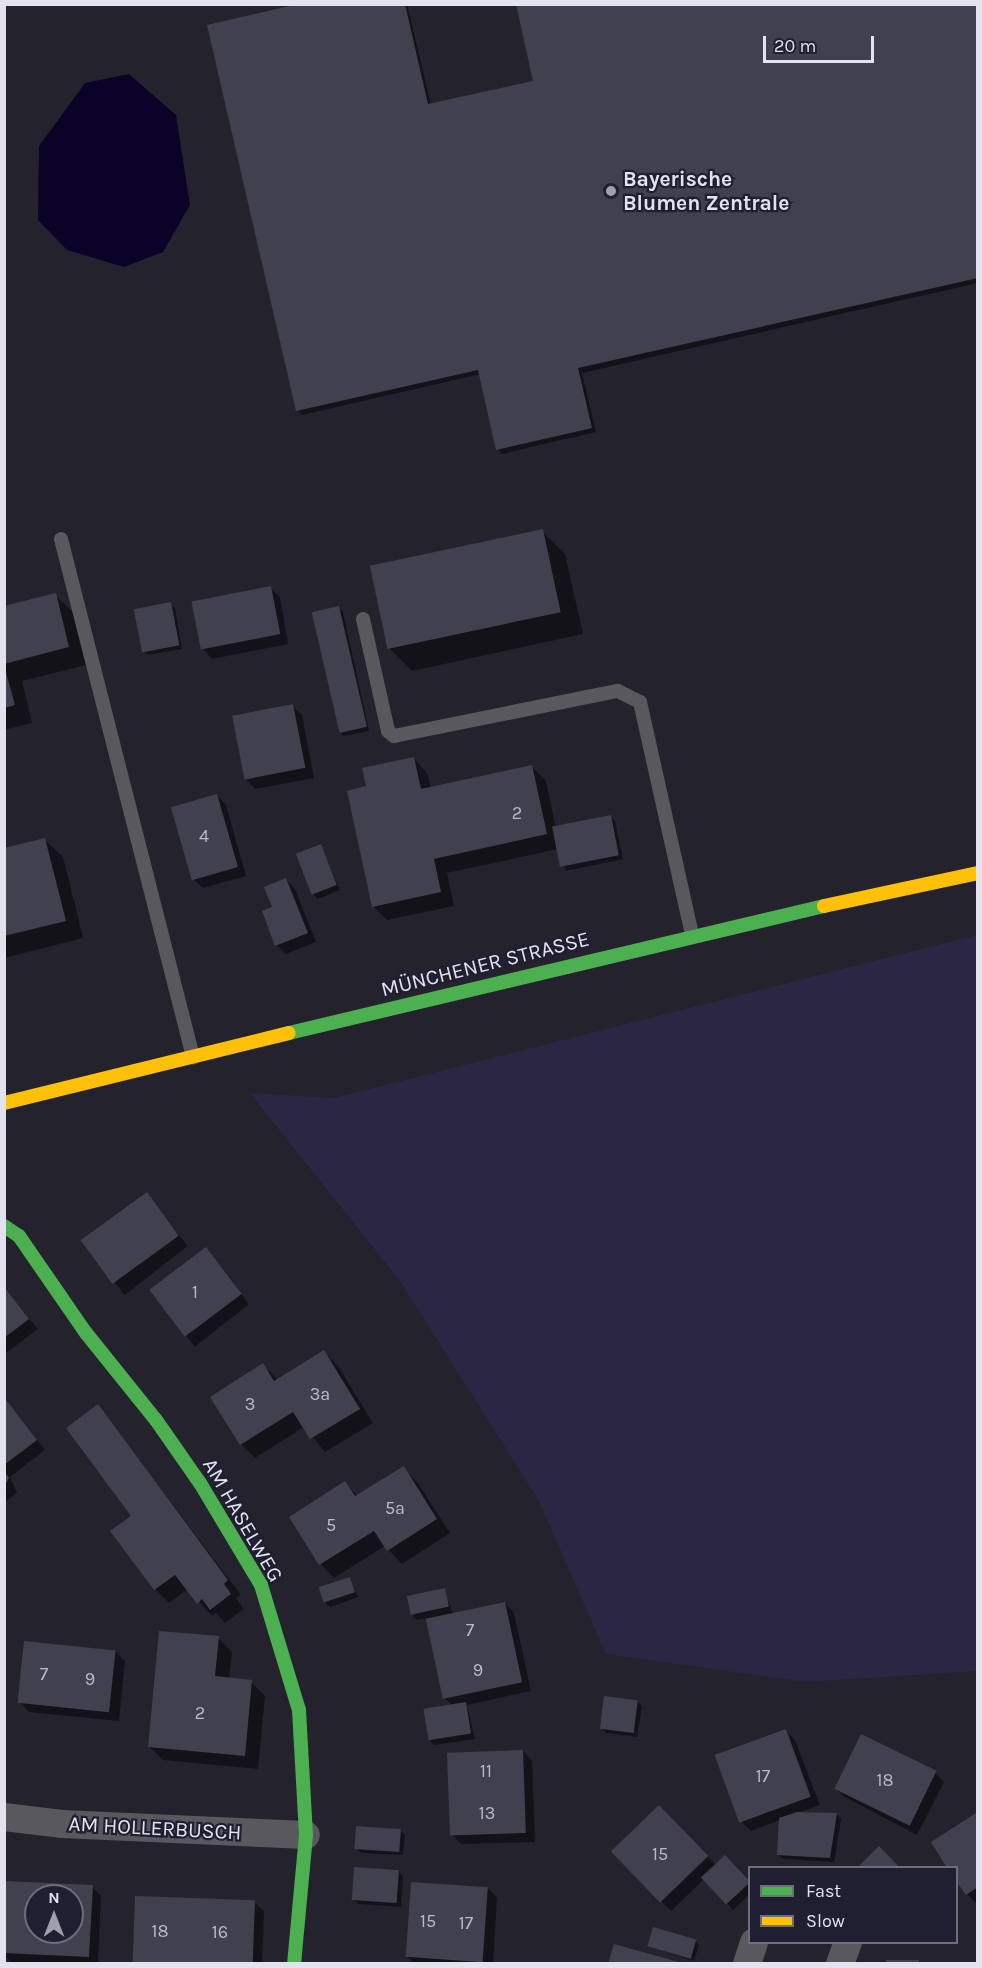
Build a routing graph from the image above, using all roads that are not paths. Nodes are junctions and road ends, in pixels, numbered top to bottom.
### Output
1 (61, 539) dead end
2 (363, 619) dead end
3 (978, 873) edge
4 (692, 935) junction
5 (193, 1057) junction
6 (4, 1103) edge
7 (4, 1226) edge
8 (4, 1817) edge
9 (306, 1835) junction
10 (753, 1944) edge
11 (847, 1944) edge
12 (294, 1964) edge
13 (747, 1964) edge
14 (840, 1964) edge

1 - 5 lane
2 - 4 lane
3 - 4 street, MÜNCHENER STRASSE
4 - 5 street, MÜNCHENER STRASSE
5 - 6 street, MÜNCHENER STRASSE
7 - 9 street, AM HASELWEG
8 - 9 street, AM HOLLERBUSCH
9 - 12 street, AM HASELWEG
10 - 13 street
11 - 14 street

